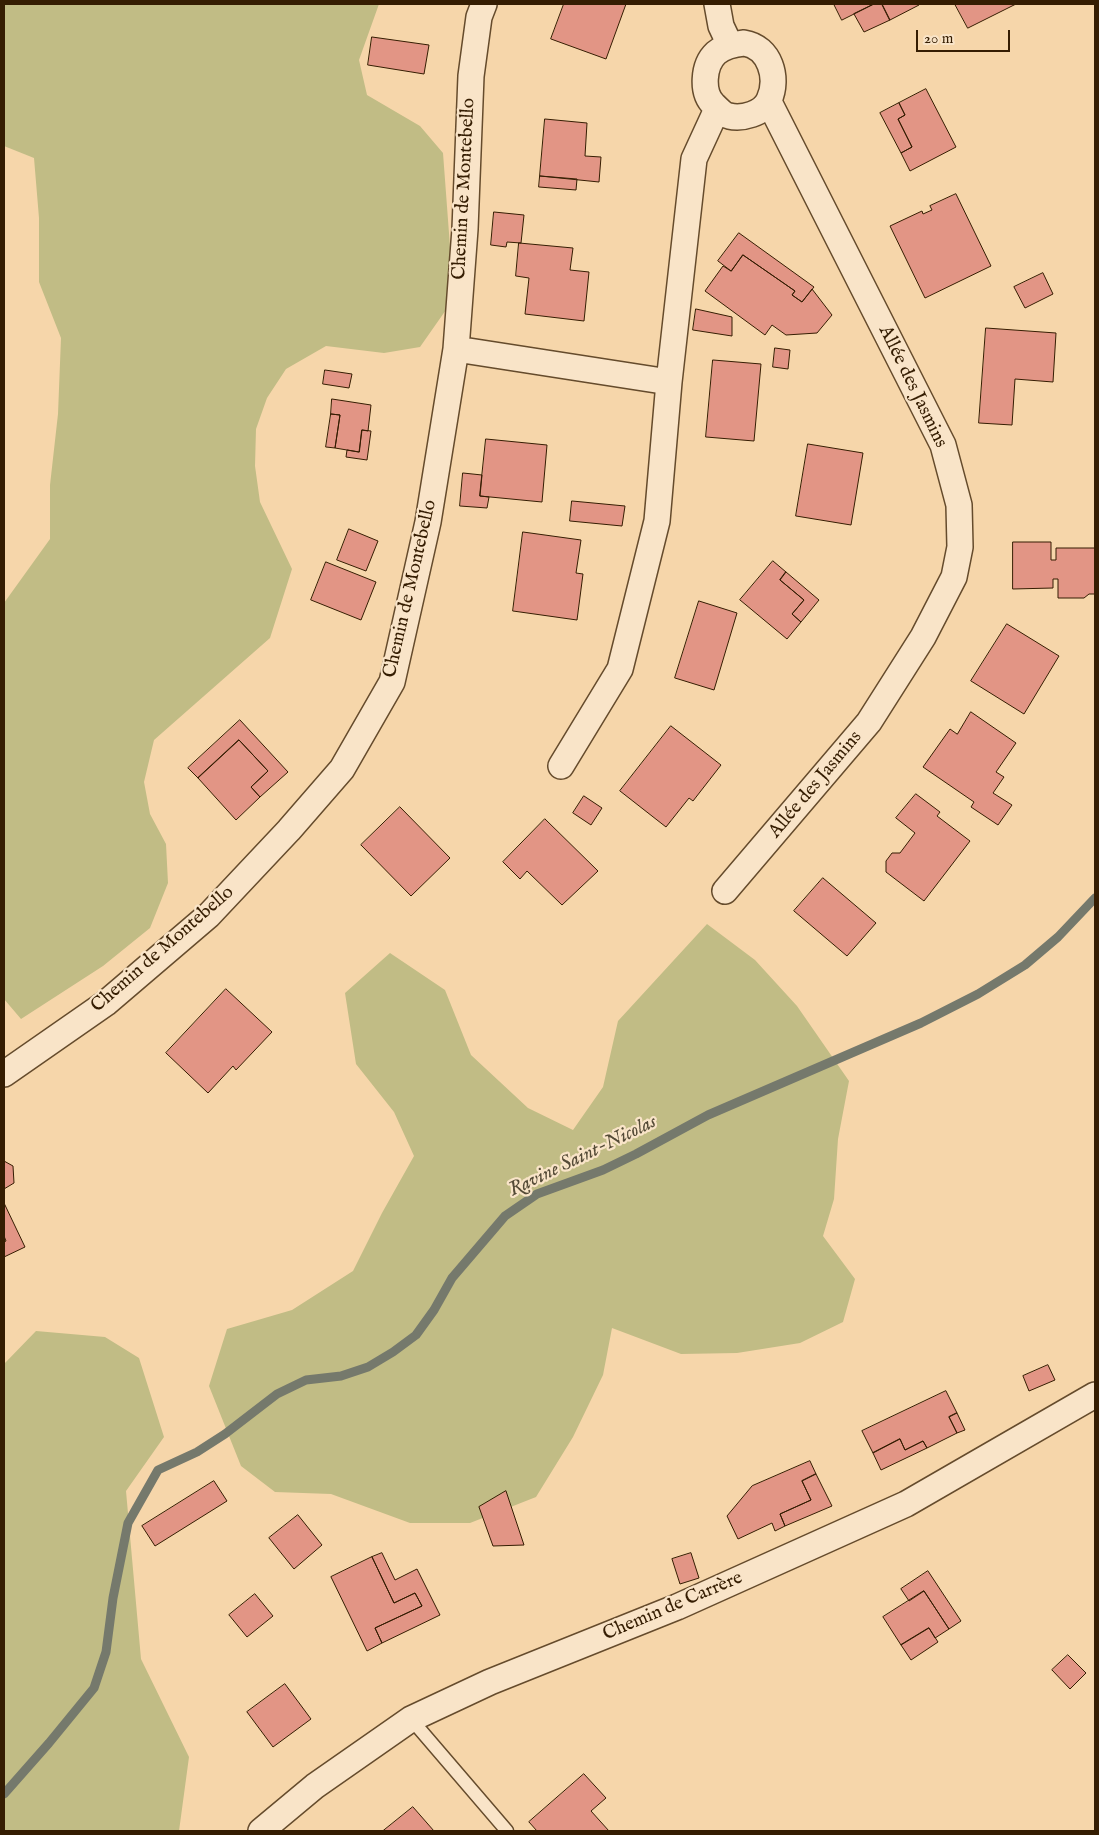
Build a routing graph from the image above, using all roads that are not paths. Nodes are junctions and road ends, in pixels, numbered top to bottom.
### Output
1 (484, 4) edge
2 (717, 4) edge
3 (730, 45) junction
4 (769, 102) junction
5 (717, 108) junction
6 (456, 348) junction
7 (669, 382) junction
8 (561, 766) dead end
9 (725, 891) dead end
10 (4, 1074) edge
11 (1095, 1395) edge
12 (411, 1719) junction
13 (261, 1831) edge
14 (507, 1831) edge

1 - 6 street, Chemin de Montebello
2 - 3 street
3 - 4 street
3 - 5 street
4 - 5 street
4 - 9 street, Allée des Jasmins
5 - 7 street
6 - 7 street
6 - 10 street, Chemin de Montebello
7 - 8 street
11 - 12 street, Chemin de Carrère
12 - 13 street, Chemin de Carrère
12 - 14 lane

